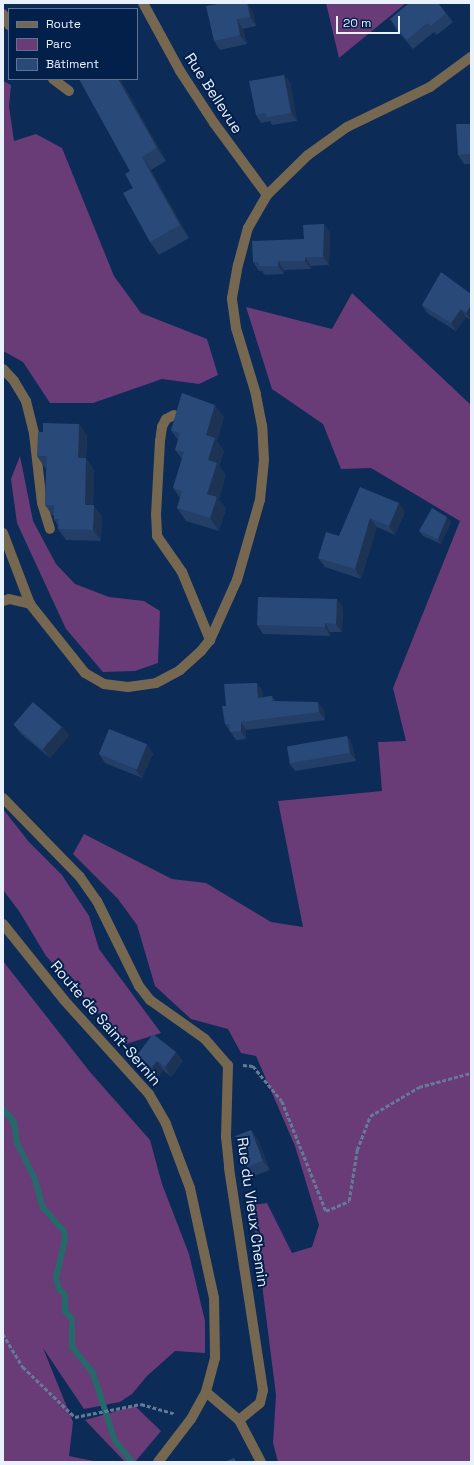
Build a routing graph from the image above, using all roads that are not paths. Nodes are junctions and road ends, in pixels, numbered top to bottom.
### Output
1 (143, 3) edge
2 (3, 14) edge
3 (8, 23) edge
4 (471, 57) edge
5 (54, 80) edge
6 (69, 91) dead end
7 (267, 195) junction
8 (3, 369) edge
9 (174, 414) edge
10 (50, 529) dead end
11 (3, 534) edge
12 (3, 600) edge
13 (30, 604) junction
14 (210, 640) junction
15 (3, 798) edge
16 (3, 924) edge
17 (206, 1392) junction
18 (240, 1420) junction
19 (159, 1461) edge
20 (261, 1462) edge

1 - 7 street, Rue Bellevue
2 - 3 street
4 - 7 street
5 - 6 street
7 - 14 street
8 - 10 street
9 - 14 street
11 - 13 street
12 - 13 street
13 - 14 street
15 - 18 street, Rue du Vieux Chemin
16 - 17 street, Route de Saint-Sernin
17 - 18 street
17 - 19 street, Route de Saint-Sernin
18 - 20 street

